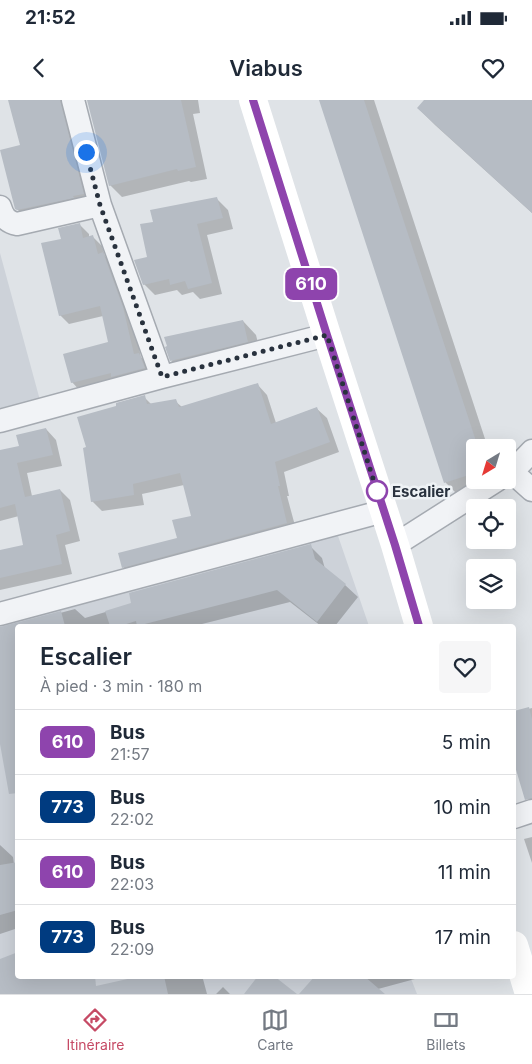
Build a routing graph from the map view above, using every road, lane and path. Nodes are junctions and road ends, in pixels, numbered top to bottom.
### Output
1 (73, 100) edge
2 (253, 100) edge
3 (100, 205) junction
4 (0, 207) edge
5 (327, 335) junction
6 (162, 377) junction
7 (0, 421) edge
8 (532, 451) edge
9 (516, 466) edge
10 (516, 481) edge
11 (484, 489) edge
12 (532, 490) edge
13 (384, 511) junction
14 (395, 545) junction
15 (0, 614) edge
16 (418, 624) edge
17 (532, 812) edge
18 (516, 816) edge
19 (516, 952) edge
20 (529, 994) edge

1 - 3 street
2 - 5 main road
3 - 4 street
3 - 6 street
5 - 6 street
5 - 13 main road
6 - 7 street
8 - 9 street
10 - 12 street
11 - 14 street
13 - 14 main road
13 - 15 street
14 - 16 main road
17 - 18 street
19 - 20 main road

